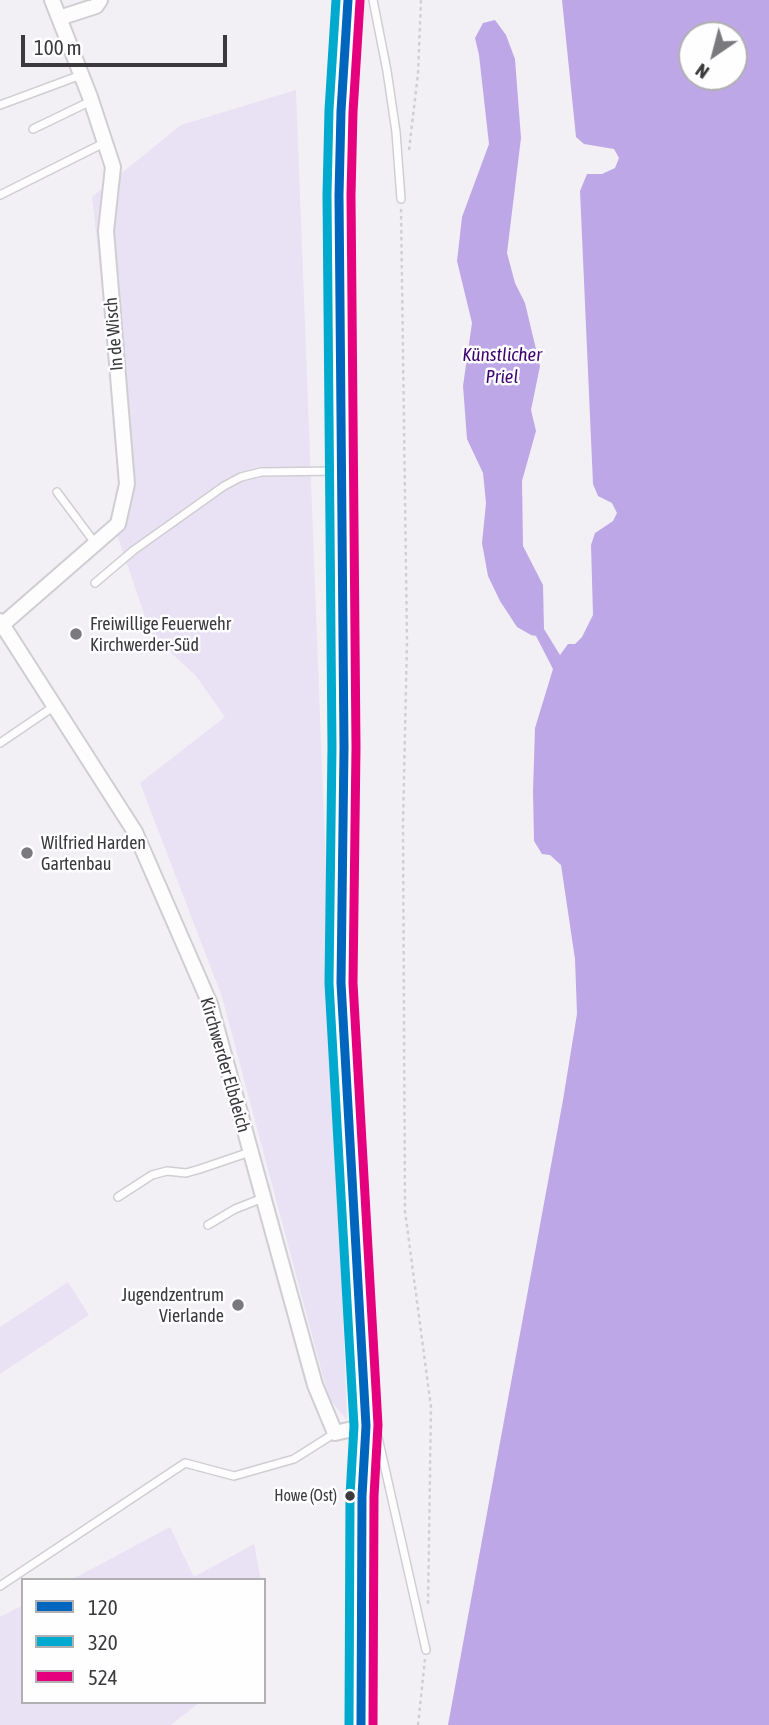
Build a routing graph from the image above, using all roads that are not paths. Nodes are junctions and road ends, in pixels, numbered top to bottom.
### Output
1 (52, 0) edge
2 (100, 0) edge
3 (348, 0) edge
4 (373, 0) edge
5 (60, 18) junction
6 (81, 75) junction
7 (92, 101) junction
8 (0, 105) edge
9 (33, 129) dead end
10 (105, 143) junction
11 (0, 195) edge
12 (401, 199) road end
13 (340, 471) junction
14 (57, 492) dead end
15 (95, 544) junction
16 (95, 583) dead end
17 (1, 623) edge
18 (53, 707) junction
19 (0, 743) edge
20 (250, 1152) junction
21 (118, 1197) dead end
22 (263, 1198) junction
23 (208, 1224) dead end
24 (366, 1426) junction
25 (335, 1433) junction
26 (0, 1586) edge
27 (426, 1650) road end
28 (361, 1725) edge

1 - 5 street, In de Wisch
2 - 5 street
3 - 13 street
4 - 12 lane
5 - 6 street, In de Wisch
6 - 7 street, In de Wisch
6 - 8 lane
7 - 9 lane
7 - 10 street, In de Wisch
10 - 11 lane
10 - 15 street, In de Wisch
13 - 16 lane
13 - 24 street
14 - 15 lane
15 - 17 street, In de Wisch
17 - 18 street, Kirchwerder Elbdeich
18 - 19 lane
18 - 20 street, Kirchwerder Elbdeich
20 - 21 lane
20 - 22 street, Kirchwerder Elbdeich
22 - 23 lane
22 - 25 street, Kirchwerder Elbdeich
24 - 25 street
24 - 27 lane
24 - 28 street
25 - 26 lane

